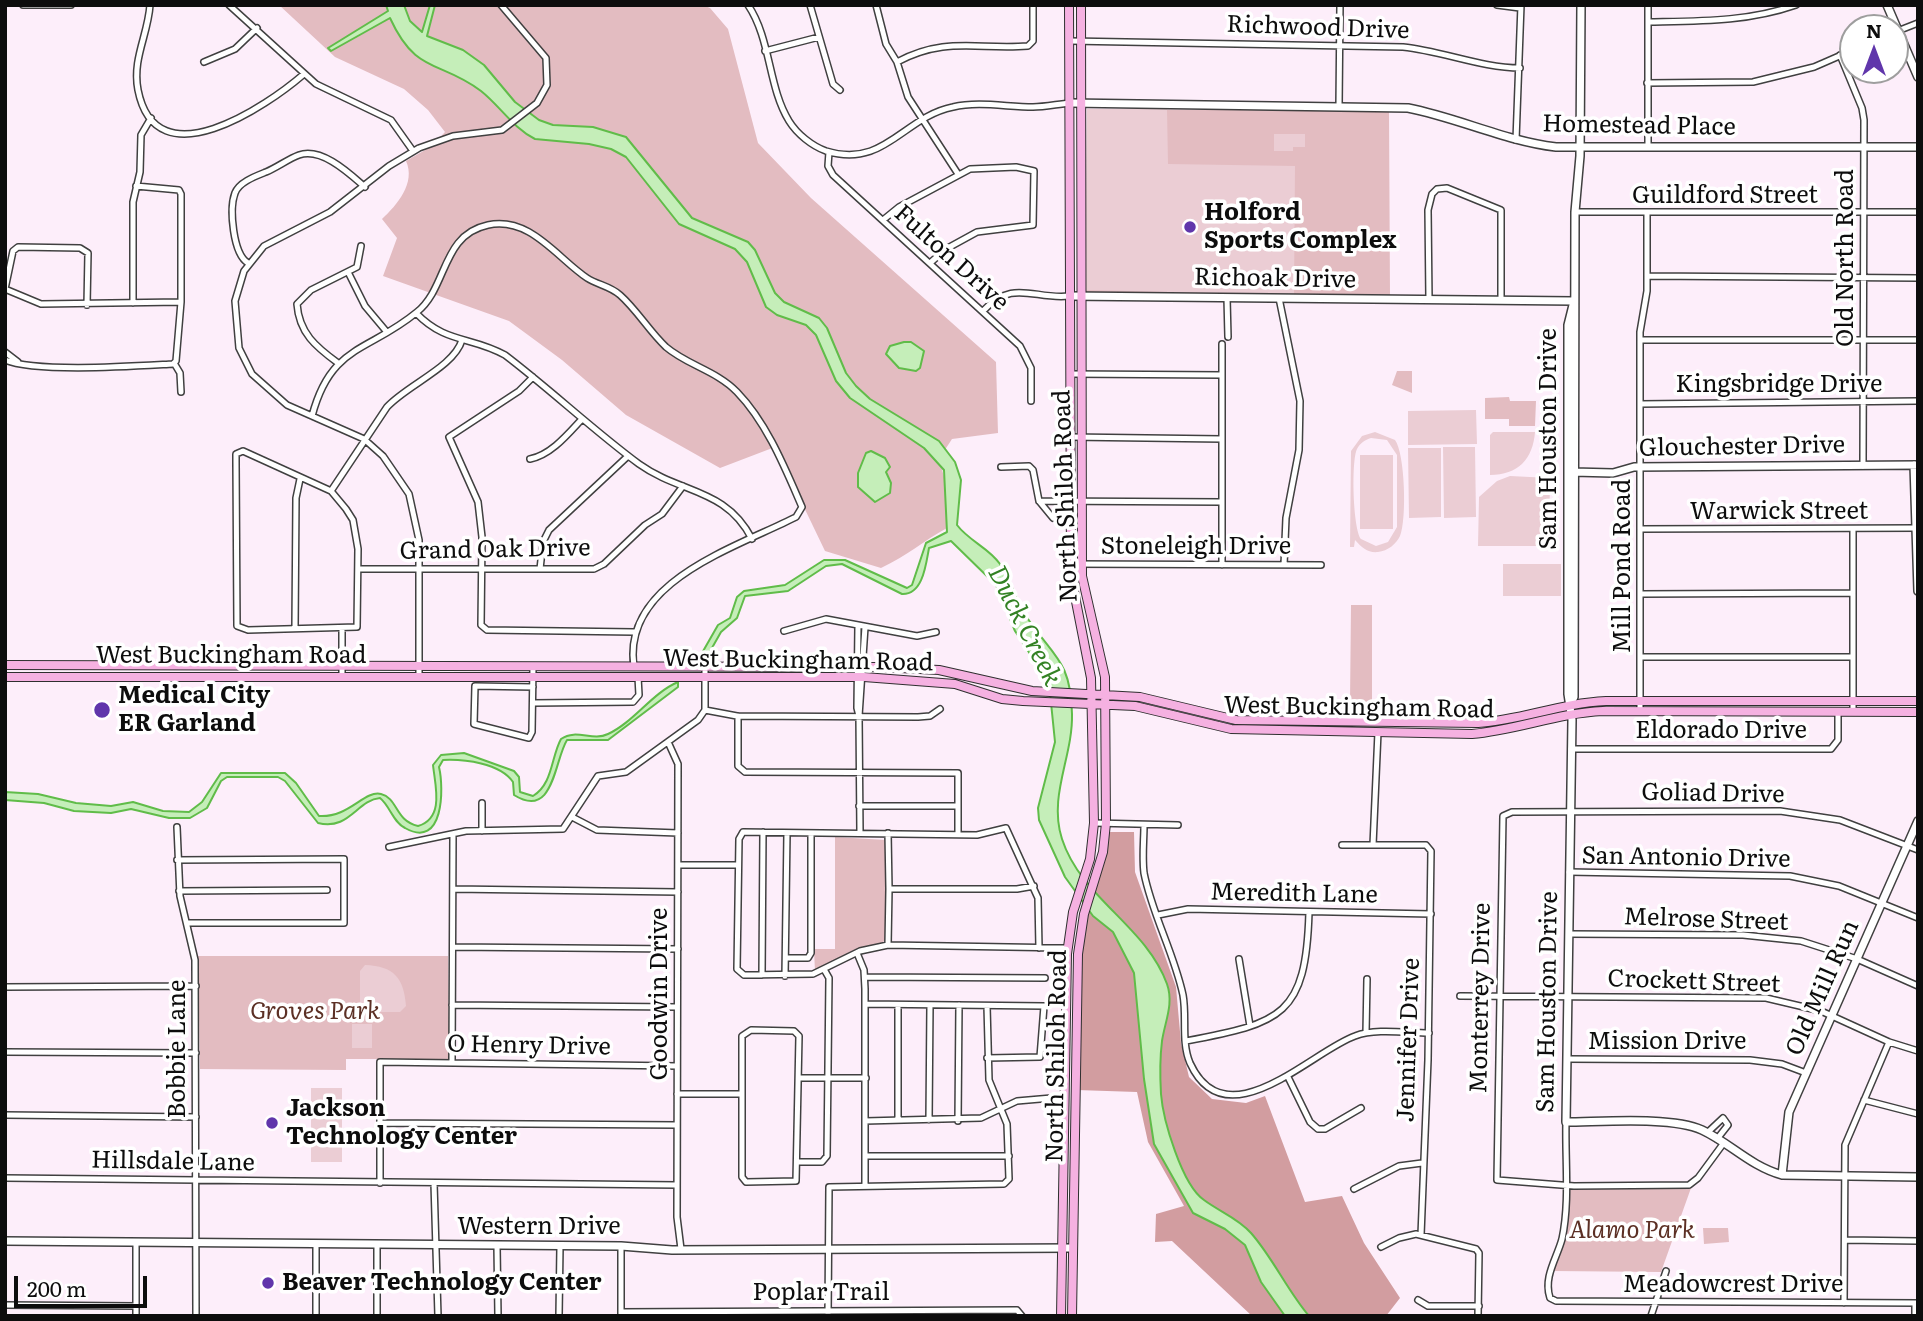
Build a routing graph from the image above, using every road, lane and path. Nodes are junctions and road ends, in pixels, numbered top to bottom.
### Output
1 (23, 5) edge
2 (71, 5) edge
3 (150, 5) edge
4 (229, 5) edge
5 (501, 5) edge
6 (748, 5) edge
7 (810, 5) edge
8 (876, 5) edge
9 (1033, 5) edge
10 (1069, 5) edge
11 (1081, 5) edge
12 (1340, 5) edge
13 (1497, 5) edge
14 (1581, 5) edge
15 (1648, 5) edge
16 (1796, 5) edge
17 (1520, 7) edge
18 (1648, 22) junction
19 (257, 28) junction
20 (819, 37) junction
21 (1070, 41) junction
22 (1082, 41) junction
23 (1340, 45) junction
24 (765, 51) junction
25 (1839, 55) edge
26 (1909, 58) edge
27 (204, 62) dead end
28 (897, 62) junction
29 (1520, 68) junction
30 (304, 74) junction
31 (1918, 77) edge
32 (1647, 83) junction
33 (1852, 84) edge
34 (840, 90) dead end
35 (1070, 103) junction
36 (1082, 103) junction
37 (1339, 106) junction
38 (151, 118) junction
39 (922, 120) junction
40 (1517, 140) junction
41 (1647, 147) junction
42 (1864, 147) junction
43 (1918, 147) edge
44 (1580, 148) junction
45 (414, 151) junction
46 (829, 152) junction
47 (958, 174) junction
48 (136, 186) junction
49 (365, 187) junction
50 (1070, 211) junction
51 (1082, 211) junction
52 (1575, 212) junction
53 (1918, 212) edge
54 (1647, 213) junction
55 (1862, 213) junction
56 (883, 220) junction
57 (360, 246) dead end
58 (248, 263) junction
59 (930, 263) junction
60 (349, 274) junction
61 (1647, 276) junction
62 (1862, 277) junction
63 (1918, 278) edge
64 (5, 289) edge
65 (1069, 296) junction
66 (1082, 296) junction
67 (1227, 298) junction
68 (1279, 298) junction
69 (1429, 300) junction
70 (1501, 300) junction
71 (1574, 301) junction
72 (181, 302) junction
73 (133, 303) junction
74 (87, 305) junction
75 (983, 311) junction
76 (416, 313) junction
77 (386, 331) junction
78 (1228, 337) dead end
79 (462, 340) junction
80 (1640, 340) junction
81 (1862, 340) junction
82 (1918, 340) edge
83 (1222, 344) dead end
84 (5, 352) edge
85 (5, 360) edge
86 (18, 362) junction
87 (174, 363) junction
88 (338, 363) junction
89 (1070, 374) junction
90 (1082, 374) junction
91 (1222, 375) junction
92 (533, 377) junction
93 (181, 392) dead end
94 (1031, 401) dead end
95 (1918, 401) edge
96 (1863, 403) junction
97 (1640, 404) junction
98 (312, 416) junction
99 (582, 419) junction
100 (1070, 437) junction
101 (1082, 437) junction
102 (365, 439) junction
103 (1222, 439) junction
104 (628, 456) junction
105 (530, 459) dead end
106 (1916, 465) edge
107 (1863, 466) junction
108 (1001, 467) dead end
109 (1640, 467) junction
110 (1572, 472) junction
111 (300, 479) junction
112 (682, 486) junction
113 (331, 491) junction
114 (1039, 501) junction
115 (1070, 501) junction
116 (1082, 501) junction
117 (1221, 502) junction
118 (1053, 518) dead end
119 (1917, 528) edge
120 (1640, 529) junction
121 (1853, 529) junction
122 (752, 540) junction
123 (1071, 564) junction
124 (1083, 565) junction
125 (1222, 565) junction
126 (1284, 565) junction
127 (1321, 565) dead end
128 (358, 569) junction
129 (482, 569) junction
130 (540, 569) junction
131 (420, 570) junction
132 (1918, 591) edge
133 (1853, 593) junction
134 (1641, 594) junction
135 (858, 625) junction
136 (865, 627) junction
137 (295, 628) junction
138 (342, 629) junction
139 (784, 631) dead end
140 (634, 632) junction
141 (936, 632) dead end
142 (1641, 657) junction
143 (1852, 657) junction
144 (5, 665) edge
145 (204, 666) junction
146 (257, 666) junction
147 (342, 667) junction
148 (533, 667) junction
149 (634, 667) junction
150 (860, 667) junction
151 (419, 671) junction
152 (705, 672) junction
153 (204, 676) junction
154 (257, 676) junction
155 (5, 677) edge
156 (342, 677) junction
157 (638, 677) junction
158 (860, 677) junction
159 (533, 682) junction
160 (1092, 699) junction
161 (1106, 699) junction
162 (1640, 701) junction
163 (1918, 701) edge
164 (533, 703) junction
165 (1853, 706) junction
166 (1571, 708) junction
167 (940, 709) dead end
168 (705, 710) junction
169 (1640, 711) junction
170 (1838, 711) junction
171 (1918, 712) edge
172 (738, 716) junction
173 (859, 716) junction
174 (1378, 722) junction
175 (1455, 723) junction
176 (1513, 723) junction
177 (1282, 726) junction
178 (1378, 732) junction
179 (1455, 733) junction
180 (668, 742) junction
181 (1571, 749) junction
182 (859, 772) junction
183 (482, 803) dead end
184 (859, 806) junction
185 (957, 806) junction
186 (1570, 810) junction
187 (1503, 816) joint
188 (572, 817) junction
189 (1918, 821) edge
190 (1094, 823) junction
191 (1106, 823) junction
192 (1144, 824) junction
193 (1178, 825) dead end
194 (177, 827) dead end
195 (482, 831) junction
196 (678, 832) junction
197 (763, 832) junction
198 (786, 833) junction
199 (811, 833) junction
200 (860, 833) junction
201 (888, 833) junction
202 (453, 834) junction
203 (958, 834) junction
204 (1342, 845) dead end
205 (1373, 845) junction
206 (1908, 845) junction
207 (388, 847) dead end
208 (1918, 850) edge
209 (177, 860) junction
210 (678, 865) junction
211 (738, 865) junction
212 (1569, 872) junction
213 (1034, 886) junction
214 (453, 889) junction
215 (888, 889) junction
216 (327, 890) dead end
217 (179, 891) junction
218 (678, 891) junction
219 (1882, 903) junction
220 (1073, 912) junction
221 (1309, 912) junction
222 (1084, 914) junction
223 (1431, 914) junction
224 (1158, 915) junction
225 (1918, 918) edge
226 (187, 923) junction
227 (1569, 934) junction
228 (888, 945) junction
229 (453, 947) junction
230 (1039, 948) junction
231 (1068, 948) junction
232 (1078, 948) junction
233 (678, 949) junction
234 (857, 953) junction
235 (786, 958) junction
236 (1857, 959) junction
237 (1239, 960) dead end
238 (825, 971) junction
239 (762, 975) junction
240 (785, 975) junction
241 (865, 977) junction
242 (1045, 978) dead end
243 (1367, 979) dead end
244 (197, 986) junction
245 (1918, 986) edge
246 (5, 988) edge
247 (1460, 996) dead end
248 (1498, 996) junction
249 (1568, 997) junction
250 (866, 1004) junction
251 (452, 1005) junction
252 (898, 1005) junction
253 (930, 1005) junction
254 (958, 1005) junction
255 (987, 1006) junction
256 (677, 1007) junction
257 (1832, 1015) junction
258 (1250, 1027) junction
259 (1366, 1032) junction
260 (1429, 1033) junction
261 (1186, 1041) junction
262 (1889, 1042) junction
263 (1918, 1051) edge
264 (5, 1052) edge
265 (196, 1053) junction
266 (987, 1058) junction
267 (1567, 1059) junction
268 (452, 1063) junction
269 (677, 1066) junction
270 (1806, 1073) junction
271 (1288, 1077) junction
272 (799, 1078) junction
273 (828, 1078) junction
274 (866, 1078) junction
275 (677, 1094) junction
276 (742, 1094) junction
277 (1063, 1097) junction
278 (1075, 1097) junction
279 (1864, 1100) junction
280 (1002, 1108) junction
281 (1361, 1108) dead end
282 (1918, 1114) edge
283 (5, 1115) edge
284 (196, 1117) junction
285 (898, 1120) junction
286 (929, 1120) junction
287 (865, 1121) junction
288 (958, 1121) junction
289 (1566, 1122) junction
290 (380, 1123) junction
291 (677, 1125) junction
292 (1707, 1133) junction
293 (1720, 1141) junction
294 (865, 1156) junction
295 (1009, 1156) junction
296 (799, 1162) junction
297 (1422, 1163) junction
298 (1782, 1175) junction
299 (1845, 1177) junction
300 (1918, 1177) edge
301 (5, 1178) edge
302 (195, 1180) junction
303 (380, 1183) junction
304 (434, 1183) junction
305 (865, 1184) junction
306 (677, 1185) junction
307 (1565, 1185) junction
308 (1354, 1189) dead end
309 (1062, 1208) junction
310 (1073, 1208) junction
311 (1421, 1235) junction
312 (1845, 1240) junction
313 (5, 1241) edge
314 (1918, 1241) edge
315 (136, 1242) junction
316 (196, 1243) junction
317 (316, 1245) junction
318 (377, 1246) junction
319 (438, 1246) junction
320 (497, 1246) junction
321 (560, 1246) junction
322 (621, 1246) junction
323 (1381, 1247) dead end
324 (1062, 1248) junction
325 (1072, 1248) junction
326 (681, 1249) junction
327 (828, 1249) junction
328 (1666, 1271) dead end
329 (1550, 1298) joint
330 (1418, 1300) dead end
331 (1655, 1302) junction
332 (1844, 1303) junction
333 (1916, 1303) edge
334 (5, 1305) edge
335 (136, 1306) junction
336 (1479, 1306) junction
337 (828, 1313) edge
338 (621, 1314) edge
339 (1021, 1314) edge
340 (136, 1316) edge
341 (196, 1316) edge
342 (316, 1316) edge
343 (377, 1316) edge
344 (438, 1316) edge
345 (498, 1316) edge
346 (559, 1316) edge
347 (1061, 1316) edge
348 (1072, 1316) edge
349 (1478, 1316) edge
350 (1651, 1316) edge
351 (1914, 1316) edge

1 - 2 street
3 - 38 street
4 - 19 street
5 - 45 street
6 - 24 street
7 - 20 street
8 - 28 street
9 - 28 street
10 - 21 main road, North Shiloh Road
11 - 22 main road, North Shiloh Road
12 - 23 street
13 - 17 street
14 - 44 street, Sam Houston Drive
15 - 18 street
16 - 18 street
17 - 29 street
18 - 32 street
19 - 27 street
19 - 30 street
20 - 24 street
20 - 34 street
21 - 22 street, Richwood Drive
21 - 35 main road, North Shiloh Road
22 - 23 street, Richwood Drive
22 - 36 main road, North Shiloh Road
23 - 29 street, Richwood Drive
23 - 37 street
24 - 46 street
25 - 32 street
26 - 31 street
28 - 39 street
29 - 40 street
30 - 38 street
30 - 45 street
32 - 41 street
33 - 42 street, Old North Road
35 - 36 street, Homestead Place
35 - 39 street
35 - 50 main road, North Shiloh Road
36 - 37 street, Homestead Place
36 - 51 main road, North Shiloh Road
37 - 40 street, Homestead Place
38 - 48 street
39 - 46 street
39 - 47 street
40 - 44 street, Homestead Place
41 - 42 street, Homestead Place
41 - 44 street, Homestead Place
42 - 43 street, Homestead Place
42 - 55 street, Old North Road
44 - 52 street, Sam Houston Drive
45 - 49 street
46 - 56 street, Fulton Drive
47 - 56 street
47 - 59 street
48 - 72 street
48 - 73 street
49 - 58 street
49 - 58 street
50 - 51 main road
50 - 65 main road, North Shiloh Road
51 - 66 main road, North Shiloh Road
52 - 54 street, Guildford Street
52 - 71 street, Sam Houston Drive
53 - 55 street, Guildford Street
54 - 55 street, Guildford Street
54 - 61 street, Mill Pond Road
55 - 62 street, Old North Road
56 - 59 street, Fulton Drive
57 - 60 street
58 - 98 street
59 - 75 street, Fulton Drive
60 - 77 street
60 - 88 street
61 - 62 street
61 - 80 street, Mill Pond Road
62 - 63 street
62 - 81 street, Old North Road
64 - 74 street
64 - 74 street
65 - 66 street, Richoak Drive
65 - 75 street, Richoak Drive
65 - 89 main road, North Shiloh Road
66 - 67 street, Richoak Drive
66 - 90 main road, North Shiloh Road
67 - 68 street, Richoak Drive
67 - 78 street
68 - 69 street, Richoak Drive
68 - 126 street
69 - 70 street, Richoak Drive
69 - 70 street
70 - 71 street, Richoak Drive
71 - 110 street, Sam Houston Drive
72 - 73 street
72 - 87 street
73 - 74 street
75 - 94 street, Fulton Drive
76 - 77 street
76 - 79 street
76 - 122 street
77 - 88 street
79 - 92 street
79 - 102 street
80 - 81 street
80 - 97 street, Mill Pond Road
81 - 82 street
81 - 96 street, Old North Road
83 - 91 street
84 - 86 street
85 - 86 street
86 - 87 street
87 - 93 street
88 - 98 street
89 - 90 street
89 - 100 main road, North Shiloh Road
90 - 91 street
90 - 101 main road, North Shiloh Road
91 - 103 street
92 - 99 street
92 - 129 street
95 - 96 street, Kingsbridge Drive
96 - 97 street, Kingsbridge Drive
96 - 107 street, Old North Road
97 - 109 street, Mill Pond Road
98 - 102 street
99 - 104 street
99 - 105 street
100 - 101 street
100 - 115 main road, North Shiloh Road
101 - 103 street
101 - 116 main road, North Shiloh Road
102 - 113 street
102 - 131 street
103 - 117 street
104 - 112 street
104 - 130 street
106 - 107 street, Glouchester Drive
106 - 119 street
107 - 109 street, Glouchester Drive
108 - 114 street
109 - 110 street, Glouchester Drive
109 - 120 street, Mill Pond Road
110 - 166 street, Sam Houston Drive
111 - 113 street
111 - 137 street
111 - 137 street
112 - 122 street
112 - 130 street, Grand Oak Drive
113 - 128 street
114 - 115 street
114 - 118 street
115 - 116 street
115 - 123 main road, North Shiloh Road
116 - 117 street
116 - 124 main road, North Shiloh Road
117 - 125 street
119 - 121 street, Warwick Street
119 - 132 street
120 - 121 street, Warwick Street
120 - 134 street, Mill Pond Road
121 - 133 street
122 - 140 street
123 - 124 street, Stoneleigh Drive
123 - 160 main road, North Shiloh Road
124 - 125 street, Stoneleigh Drive
124 - 161 main road, North Shiloh Road
125 - 126 street, Stoneleigh Drive
126 - 127 street, Stoneleigh Drive
128 - 131 street, Grand Oak Drive
128 - 138 street
129 - 130 street, Grand Oak Drive
129 - 131 street, Grand Oak Drive
129 - 140 street
131 - 151 street
133 - 134 street
133 - 143 street
134 - 142 street, Mill Pond Road
135 - 136 street
135 - 139 street
135 - 150 street
136 - 141 street
136 - 150 street
137 - 138 street
138 - 147 street
140 - 149 street
142 - 143 street
142 - 162 street, Mill Pond Road
143 - 165 street
144 - 145 main road, West Buckingham Road
145 - 146 main road, West Buckingham Road
145 - 153 main road
146 - 147 main road, West Buckingham Road
146 - 154 main road
147 - 151 main road, West Buckingham Road
147 - 156 street
148 - 149 main road, West Buckingham Road
148 - 151 main road, West Buckingham Road
148 - 159 street
149 - 152 main road, West Buckingham Road
149 - 157 main road
150 - 152 main road, West Buckingham Road
150 - 158 street
150 - 160 main road, West Buckingham Road
151 - 156 main road, West Buckingham Road
151 - 159 main road, West Buckingham Road
152 - 157 main road, West Buckingham Road
152 - 158 main road, West Buckingham Road
152 - 168 street
153 - 154 main road, West Buckingham Road
153 - 155 main road, West Buckingham Road
154 - 156 main road, West Buckingham Road
157 - 159 main road, West Buckingham Road
157 - 164 street
158 - 160 main road, West Buckingham Road
158 - 173 street
159 - 164 street
159 - 164 street
160 - 161 main road, West Buckingham Road
160 - 190 main road, North Shiloh Road
161 - 177 main road, West Buckingham Road
161 - 191 main road, North Shiloh Road
162 - 165 main road, West Buckingham Road
162 - 166 main road, West Buckingham Road
162 - 169 street, Mill Pond Road
163 - 165 main road, West Buckingham Road
165 - 170 main road, West Buckingham Road
165 - 171 main road, West Buckingham Road
166 - 169 main road, West Buckingham Road
166 - 176 main road, West Buckingham Road
166 - 181 street, Sam Houston Drive
167 - 173 street
168 - 172 street
168 - 180 street
169 - 170 main road, West Buckingham Road
170 - 181 street, Eldorado Drive
172 - 173 street
172 - 182 street
173 - 182 street
174 - 175 main road, West Buckingham Road
174 - 177 main road, West Buckingham Road
174 - 178 street
175 - 176 main road, West Buckingham Road
175 - 179 main road
176 - 179 main road, West Buckingham Road
177 - 178 main road, West Buckingham Road
178 - 179 main road, West Buckingham Road
178 - 205 street
180 - 188 street
180 - 196 street, Goodwin Drive
181 - 186 street, Sam Houston Drive
182 - 184 street
182 - 185 street
183 - 195 street
184 - 185 street
184 - 200 street
185 - 203 street
186 - 187 street, Goliad Drive
186 - 206 street, Goliad Drive
186 - 212 street, Sam Houston Drive
187 - 248 street, Monterrey Drive
188 - 195 street
188 - 196 street
189 - 206 street, Old Mill Run
190 - 191 street
190 - 220 main road, North Shiloh Road
191 - 192 street
191 - 222 main road, North Shiloh Road
192 - 193 street
192 - 224 street
194 - 209 street, Bobbie Lane
195 - 202 street
196 - 210 street, Goodwin Drive
197 - 198 street
197 - 211 street
197 - 239 street
198 - 199 street
198 - 235 street
199 - 200 street
199 - 235 street
200 - 201 street
201 - 203 street
201 - 215 street
202 - 207 street
202 - 214 street
203 - 213 street
204 - 205 street
205 - 223 street, Jennifer Drive
206 - 208 street, Goliad Drive
206 - 219 street, Old Mill Run
209 - 217 street, Bobbie Lane
209 - 226 street
210 - 211 street
210 - 218 street, Goodwin Drive
211 - 239 street
212 - 219 street, San Antonio Drive
212 - 227 street, Sam Houston Drive
213 - 215 street
213 - 230 street
214 - 218 street
214 - 229 street
215 - 228 street
216 - 217 street
217 - 226 street, Bobbie Lane
218 - 233 street, Goodwin Drive
219 - 225 street, San Antonio Drive
219 - 236 street, Old Mill Run
220 - 222 main road
220 - 231 main road, North Shiloh Road
221 - 223 street, Meredith Lane
221 - 224 street, Meredith Lane
221 - 258 street
222 - 232 main road, North Shiloh Road
223 - 260 street, Jennifer Drive
224 - 261 street
226 - 244 street, Bobbie Lane
227 - 236 street, Melrose Street
227 - 249 street, Sam Houston Drive
228 - 230 street
228 - 234 street
229 - 233 street
229 - 251 street
230 - 231 street
231 - 232 street
231 - 277 main road, North Shiloh Road
232 - 278 main road, North Shiloh Road
233 - 256 street, Goodwin Drive
234 - 238 street
234 - 241 street
235 - 240 street
236 - 245 street, Melrose Street
236 - 257 street, Old Mill Run
237 - 258 street
238 - 240 street
238 - 273 street
239 - 240 street
241 - 242 street
241 - 250 street
243 - 259 street
244 - 246 street
244 - 265 street, Bobbie Lane
247 - 248 street, Crockett Street
248 - 249 street, Crockett Street
248 - 307 street, Monterrey Drive
249 - 257 street, Crockett Street
249 - 267 street, Sam Houston Drive
250 - 252 street
250 - 274 street
251 - 256 street
251 - 268 street
252 - 253 street
252 - 285 street
253 - 254 street
253 - 286 street
254 - 255 street
254 - 288 street
255 - 266 street
255 - 266 street
256 - 269 street, Goodwin Drive
257 - 262 street, Crockett Street
257 - 270 street, Old Mill Run
258 - 261 street
259 - 260 street
259 - 271 street
260 - 297 street, Jennifer Drive
261 - 271 street
262 - 263 street, Crockett Street
262 - 279 street
264 - 265 street
265 - 284 street, Bobbie Lane
266 - 280 street
267 - 270 street, Mission Drive
267 - 289 street, Sam Houston Drive
268 - 269 street, O Henry Drive
268 - 290 street, O Henry Drive
269 - 275 street, Goodwin Drive
270 - 298 street, Old Mill Run
271 - 281 street
272 - 273 street
272 - 276 street
272 - 296 street
273 - 274 street
273 - 296 street
274 - 287 street
275 - 276 street
275 - 291 street, Goodwin Drive
276 - 296 street
277 - 278 main road
277 - 280 street
277 - 309 main road, North Shiloh Road
278 - 310 main road, North Shiloh Road
279 - 282 street
279 - 299 street
280 - 288 street
280 - 295 street
283 - 284 street
284 - 302 street, Bobbie Lane
285 - 286 street
285 - 287 street
286 - 288 street
287 - 294 street
289 - 292 street
289 - 307 street, Sam Houston Drive
290 - 291 street
290 - 303 street
291 - 306 street, Goodwin Drive
292 - 293 street
292 - 293 street
293 - 298 street
293 - 307 street
294 - 295 street
294 - 305 street
295 - 305 street
297 - 308 street
297 - 311 street, Jennifer Drive
298 - 299 street
299 - 300 street
299 - 312 street
301 - 302 street, Hillsdale Lane
302 - 303 street, Hillsdale Lane
302 - 316 street, Bobbie Lane
303 - 304 street, Hillsdale Lane
304 - 306 street, Hillsdale Lane
304 - 319 street
305 - 327 street
306 - 326 street, Goodwin Drive
307 - 329 street, Sam Houston Drive
309 - 310 main road
309 - 324 main road, North Shiloh Road
310 - 325 main road, North Shiloh Road
311 - 323 street
311 - 336 street
312 - 314 street
312 - 332 street
313 - 315 street, Western Drive
315 - 316 street, Western Drive
315 - 335 street
316 - 317 street, Western Drive
316 - 341 street, Bobbie Lane
317 - 318 street, Western Drive
317 - 342 street
318 - 319 street, Western Drive
318 - 343 street
319 - 320 street, Western Drive
319 - 344 street
320 - 321 street, Western Drive
320 - 345 street
321 - 322 street, Western Drive
321 - 346 street
322 - 326 street, Western Drive
322 - 338 street
324 - 325 street, Western Drive
324 - 327 street, Western Drive
324 - 347 main road, North Shiloh Road
325 - 348 main road, North Shiloh Road
326 - 327 street, Western Drive
327 - 337 street
328 - 331 street
329 - 331 street, Meadowcrest Drive
330 - 336 street
331 - 332 street, Meadowcrest Drive
331 - 350 street
332 - 333 street, Meadowcrest Drive
333 - 351 street
334 - 335 street
335 - 340 street
336 - 349 street
337 - 338 street, Poplar Trail
337 - 339 street, Poplar Trail

